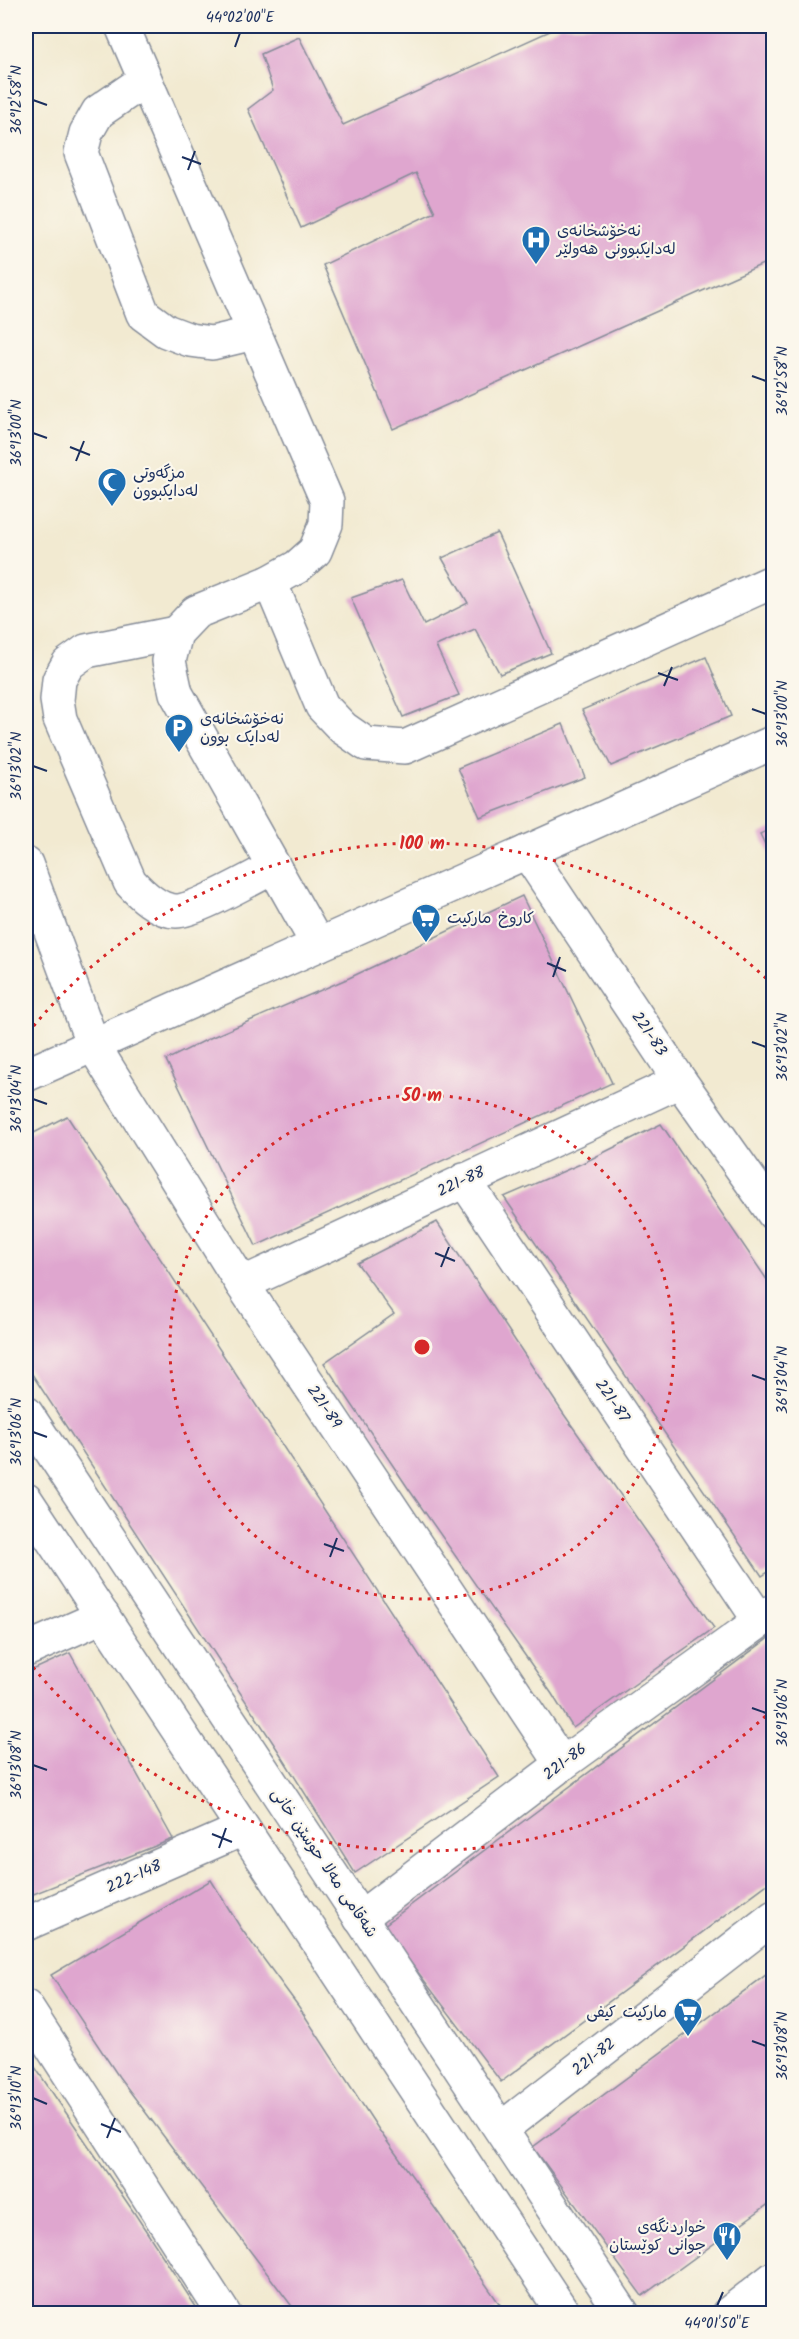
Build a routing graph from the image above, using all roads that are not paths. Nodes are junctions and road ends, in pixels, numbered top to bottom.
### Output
1 (122, 26) edge
2 (145, 80) junction
3 (254, 333) junction
4 (774, 581) edge
5 (270, 582) junction
6 (176, 633) junction
7 (774, 742) edge
8 (527, 852) junction
9 (26, 864) edge
10 (274, 867) junction
11 (318, 945) junction
12 (93, 1046) junction
13 (26, 1075) edge
14 (680, 1081) junction
15 (464, 1180) junction
16 (774, 1214) edge
17 (242, 1284) junction
18 (26, 1413) edge
19 (26, 1500) edge
20 (103, 1616) junction
21 (767, 1616) edge
22 (26, 1650) edge
23 (562, 1764) junction
24 (243, 1829) junction
25 (774, 1917) edge
26 (360, 1918) junction
27 (26, 1924) edge
28 (26, 2007) edge
29 (501, 2129) junction
30 (774, 2278) edge
31 (224, 2313) edge
32 (564, 2313) edge
33 (623, 2313) edge
34 (728, 2313) edge

1 - 2 street
2 - 3 street
2 - 3 street
3 - 5 street
4 - 5 street
5 - 6 street
6 - 10 street
6 - 10 street
7 - 8 street
8 - 11 street
8 - 14 street, 221-83
9 - 12 street, 221-89
10 - 11 street
11 - 12 street
12 - 13 street
12 - 17 street, 221-89
14 - 15 street, 221-88
14 - 16 street, 221-83
15 - 17 street, 221-88
15 - 21 street, 221-87
17 - 23 street, 221-89
18 - 26 street, شەقامی مەلا حوسێن خانی
19 - 20 street
20 - 22 street
20 - 24 street
21 - 23 street, 221-86
23 - 26 street, 221-86
24 - 27 street, 222-148
24 - 32 street
25 - 29 street, 221-82
26 - 29 street, شەقامی مەلا حوسێن خانی
28 - 31 street
29 - 33 street, شەقامی مەلا حوسێن خانی
30 - 34 street

